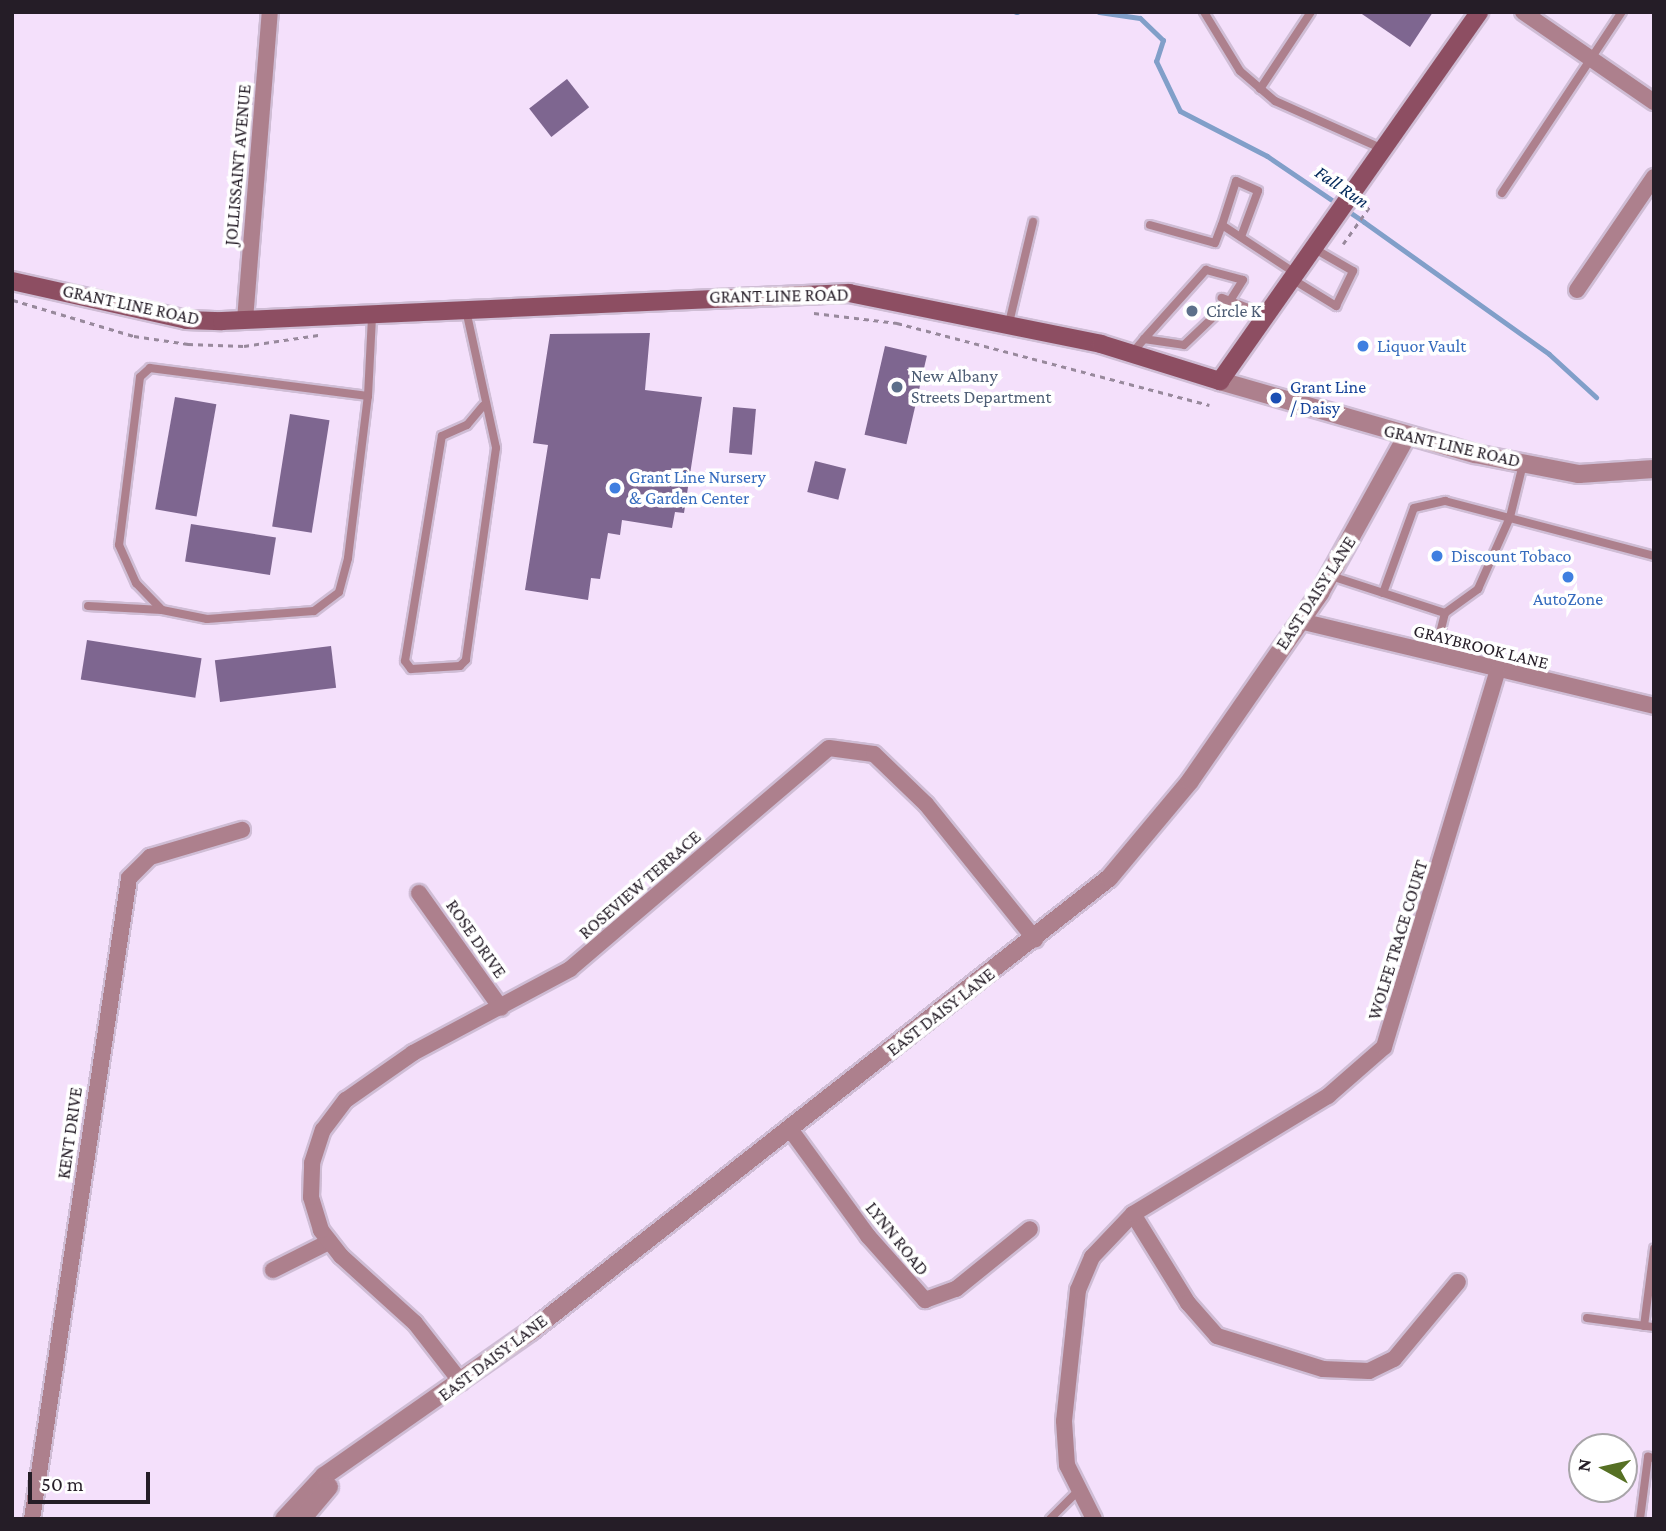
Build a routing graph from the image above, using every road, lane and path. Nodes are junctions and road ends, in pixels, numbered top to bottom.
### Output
1 (270, 12) edge
2 (1204, 12) edge
3 (1311, 12) edge
4 (1479, 12) edge
5 (1523, 12) edge
6 (1622, 12) edge
7 (1590, 60) junction
8 (1260, 89) junction
9 (1654, 102) edge
10 (1382, 149) junction
11 (1654, 177) edge
12 (1502, 192) dead end
13 (1370, 206) dead end
14 (1033, 222) dead end
15 (1150, 225) dead end
16 (1222, 225) junction
17 (1241, 237) junction
18 (1343, 244) dead end
19 (1313, 248) junction
20 (1294, 276) junction
21 (12, 281) edge
22 (1577, 290) dead end
23 (1226, 299) junction
24 (12, 300) edge
25 (465, 307) junction
26 (838, 315) dead end
27 (1266, 315) junction
28 (372, 317) junction
29 (245, 320) junction
30 (94, 323) dead end
31 (1009, 323) junction
32 (1144, 339) junction
33 (1132, 353) junction
34 (1220, 381) junction
35 (368, 396) junction
36 (1209, 405) dead end
37 (483, 406) junction
38 (1406, 437) junction
39 (1523, 464) junction
40 (1654, 470) edge
41 (1510, 517) junction
42 (1654, 556) edge
43 (1331, 576) junction
44 (1383, 593) junction
45 (88, 606) dead end
46 (162, 610) junction
47 (1445, 613) junction
48 (1300, 621) junction
49 (1434, 656) junction
50 (1497, 673) junction
51 (1654, 706) edge
52 (242, 830) dead end
53 (419, 893) dead end
54 (1035, 939) junction
55 (501, 1008) junction
56 (790, 1129) junction
57 (1133, 1214) junction
58 (1030, 1229) dead end
59 (329, 1242) junction
60 (1654, 1249) edge
61 (273, 1270) dead end
62 (1458, 1282) dead end
63 (1587, 1318) dead end
64 (1644, 1325) junction
65 (1654, 1327) edge
66 (461, 1382) junction
67 (1654, 1458) edge
68 (347, 1466) junction
69 (1077, 1492) junction
70 (32, 1519) edge
71 (284, 1519) edge
72 (302, 1519) edge
73 (1050, 1519) edge
74 (1094, 1519) edge
75 (1640, 1519) edge

1 - 29 street, JOLLISSAINT AVENUE
2 - 8 lane
3 - 8 lane
4 - 10 main road
5 - 7 street
6 - 7 lane
7 - 9 street
7 - 12 lane
8 - 10 lane
10 - 19 main road
11 - 22 street
13 - 18 path
14 - 31 lane
15 - 16 lane
16 - 17 lane
16 - 17 lane
17 - 20 lane
19 - 20 main road
19 - 20 lane
20 - 27 main road
21 - 29 main road, GRANT LINE ROAD
23 - 27 lane
23 - 32 lane
23 - 32 lane
24 - 30 path
25 - 28 main road, GRANT LINE ROAD
25 - 31 main road, GRANT LINE ROAD
25 - 37 lane
26 - 36 path
27 - 34 main road
28 - 29 main road, GRANT LINE ROAD
28 - 35 lane
31 - 33 main road, GRANT LINE ROAD
32 - 33 lane
33 - 34 main road, GRANT LINE ROAD
34 - 38 street, GRANT LINE ROAD
35 - 46 lane
35 - 46 lane
37 - 37 lane
38 - 39 street, GRANT LINE ROAD
38 - 43 street, EAST DAISY LANE
39 - 40 street, GRANT LINE ROAD
39 - 41 lane
41 - 42 lane
41 - 44 lane
41 - 47 lane
43 - 44 lane
43 - 48 street, EAST DAISY LANE
44 - 47 lane
45 - 46 lane
47 - 49 lane
48 - 49 street, GRAYBROOK LANE
48 - 54 street, EAST DAISY LANE
49 - 50 street, GRAYBROOK LANE
50 - 51 street, GRAYBROOK LANE
50 - 57 street, WOLFE TRACE COURT
52 - 70 street, KENT DRIVE
53 - 55 street, ROSE DRIVE
54 - 55 street, ROSEVIEW TERRACE
54 - 56 street, EAST DAISY LANE
55 - 59 street, ROSEVIEW TERRACE
56 - 58 street, LYNN ROAD
56 - 66 street, EAST DAISY LANE
57 - 62 street
57 - 69 street, WOLFE TRACE COURT
59 - 61 street
59 - 66 street, ROSEVIEW TERRACE
60 - 64 lane
63 - 64 lane
64 - 65 lane
66 - 68 street, EAST DAISY LANE
67 - 75 lane
68 - 71 street, EAST DAISY LANE
68 - 72 street, EAST DAISY LANE
69 - 73 lane
69 - 74 street, WOLFE TRACE COURT

